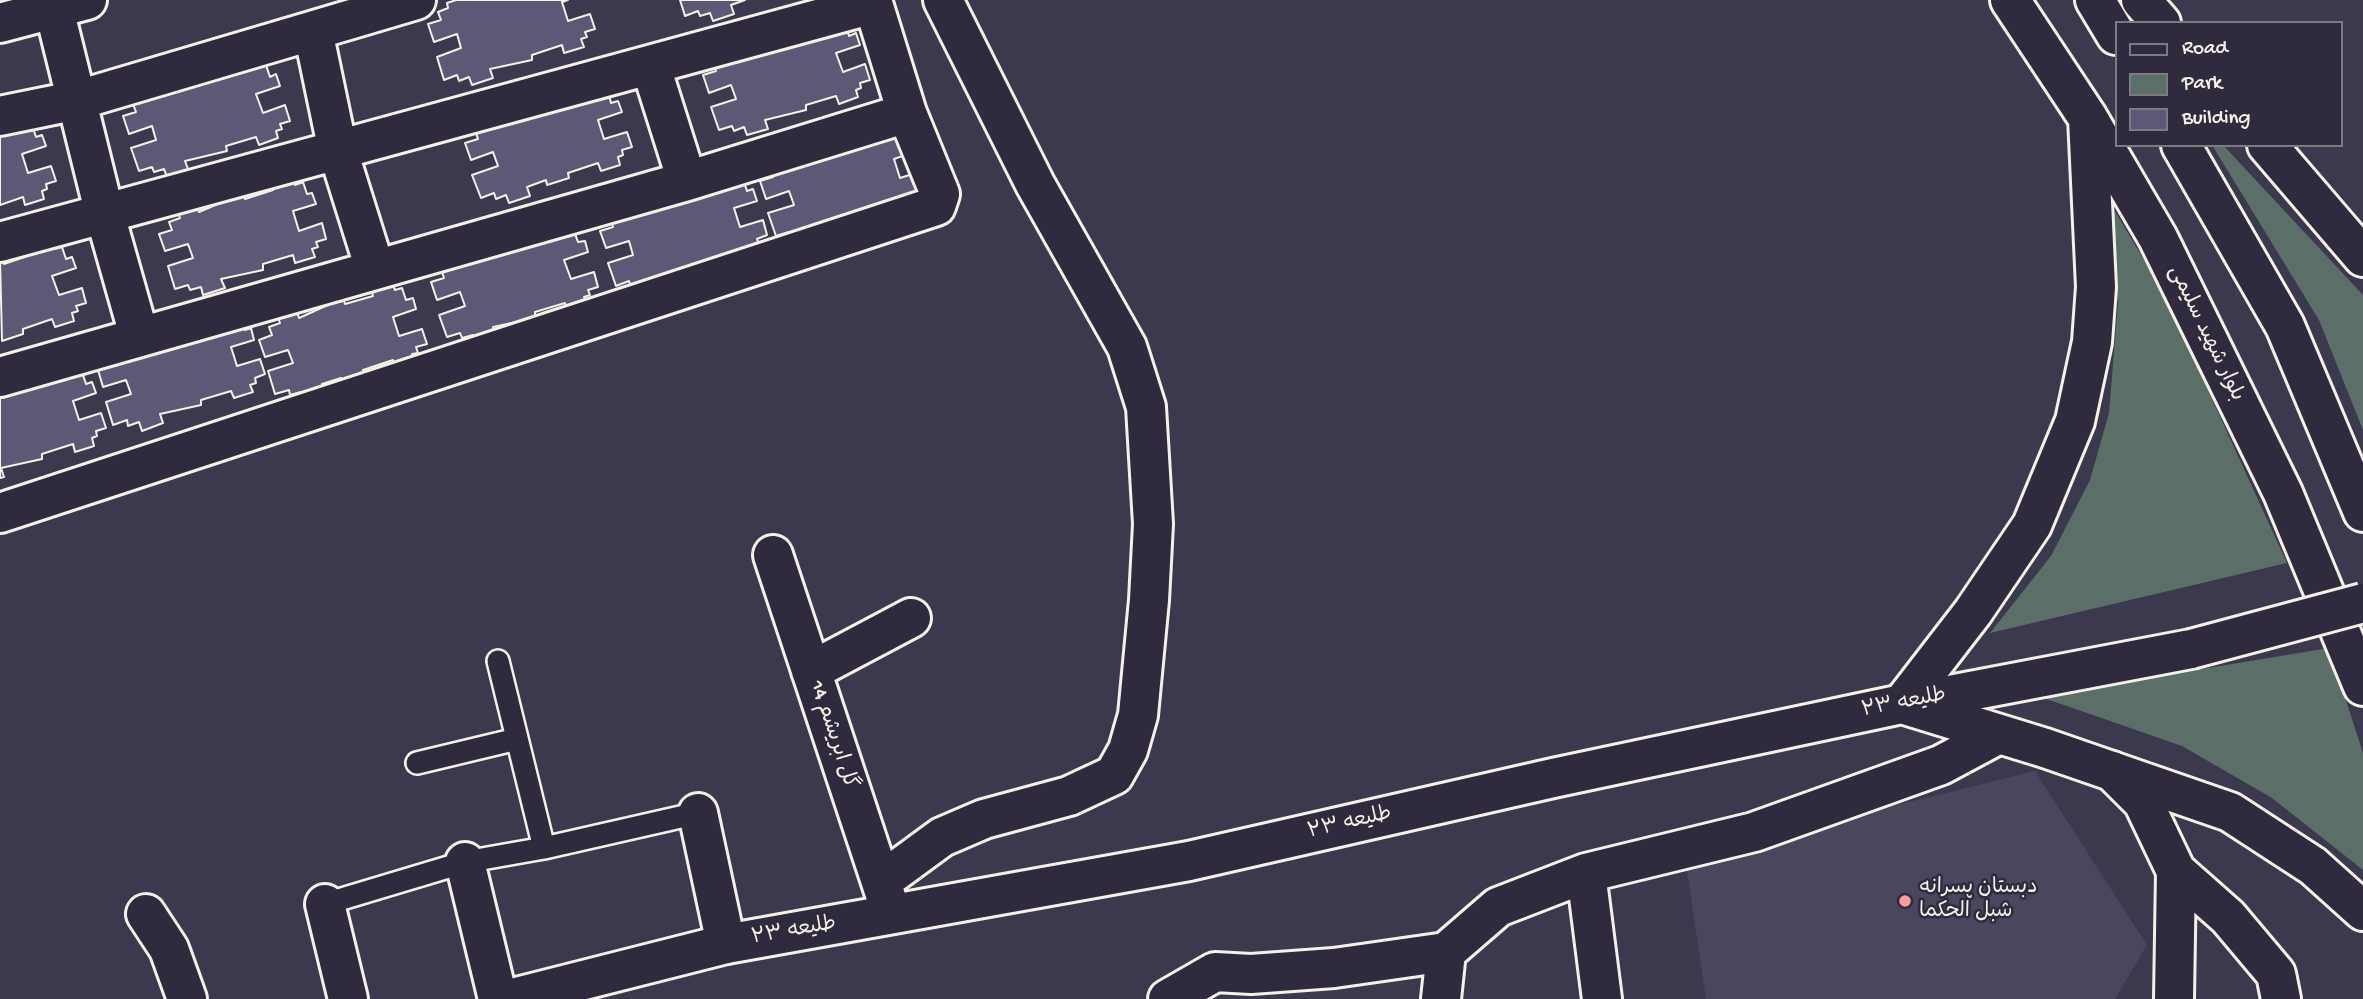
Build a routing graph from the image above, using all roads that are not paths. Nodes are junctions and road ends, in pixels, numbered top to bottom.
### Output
1 (416, 0) edge
2 (943, 0) edge
3 (2010, 0) edge
4 (2095, 0) edge
5 (2141, 0) edge
6 (873, 2) edge
7 (71, 4) edge
8 (2159, 21) edge
9 (0, 23) edge
10 (313, 31) junction
11 (2114, 33) edge
12 (651, 66) junction
13 (78, 100) junction
14 (907, 113) junction
15 (0, 116) edge
16 (2088, 118) junction
17 (2182, 147) edge
18 (2269, 147) edge
19 (338, 150) junction
20 (687, 181) junction
21 (105, 215) junction
22 (0, 242) edge
23 (2363, 257) edge
24 (375, 269) junction
25 (139, 335) junction
26 (0, 377) edge
27 (2363, 512) edge
28 (0, 513) edge
29 (773, 555) dead end
30 (2363, 603) edge
31 (911, 618) dead end
32 (498, 661) dead end
33 (811, 671) junction
34 (2363, 686) edge
35 (1902, 704) junction
36 (1997, 735) junction
37 (517, 739) junction
38 (417, 763) dead end
39 (2112, 771) junction
40 (698, 813) joint
41 (544, 848) junction
42 (465, 862) junction
43 (2176, 871) junction
44 (1586, 873) junction
45 (887, 898) junction
46 (325, 904) joint
47 (2363, 911) edge
48 (146, 914) dead end
49 (726, 944) junction
50 (1446, 952) junction
51 (187, 999) edge
52 (348, 999) edge
53 (498, 999) edge
54 (509, 999) edge
55 (1168, 999) edge
56 (1441, 999) edge
57 (1602, 999) edge
58 (2174, 999) edge
59 (2281, 999) edge

1 - 10 street
2 - 45 street
3 - 16 street, بلوار شهید سلیمی
4 - 11 street
5 - 8 street
6 - 12 street
6 - 14 street
7 - 9 street
7 - 13 street
10 - 13 street
10 - 19 street
12 - 19 street
12 - 20 street
13 - 15 street
13 - 21 street
14 - 20 street
14 - 28 street
16 - 34 street, بلوار شهید سلیمی
16 - 35 street
17 - 27 street
18 - 23 street
19 - 21 street
19 - 24 street
20 - 24 street
21 - 22 street
21 - 25 street
24 - 25 street
25 - 26 street
29 - 33 street, گل ابریشم 14
30 - 35 street, طلیعه ۲۳, bridge
31 - 33 street
32 - 37 lane
33 - 45 street, گل ابریشم 14
35 - 36 street
35 - 45 street, طلیعه ۲۳
36 - 39 street
36 - 44 street
37 - 38 lane
37 - 41 lane
39 - 43 street
39 - 47 street
40 - 41 lane
40 - 49 street
41 - 42 lane
42 - 46 lane
42 - 53 street
43 - 58 street
43 - 59 street
44 - 50 street
44 - 57 street
45 - 49 street, طلیعه ۲۳
46 - 52 street
48 - 51 street
49 - 54 street, طلیعه ۲۳
50 - 55 street
50 - 56 street

